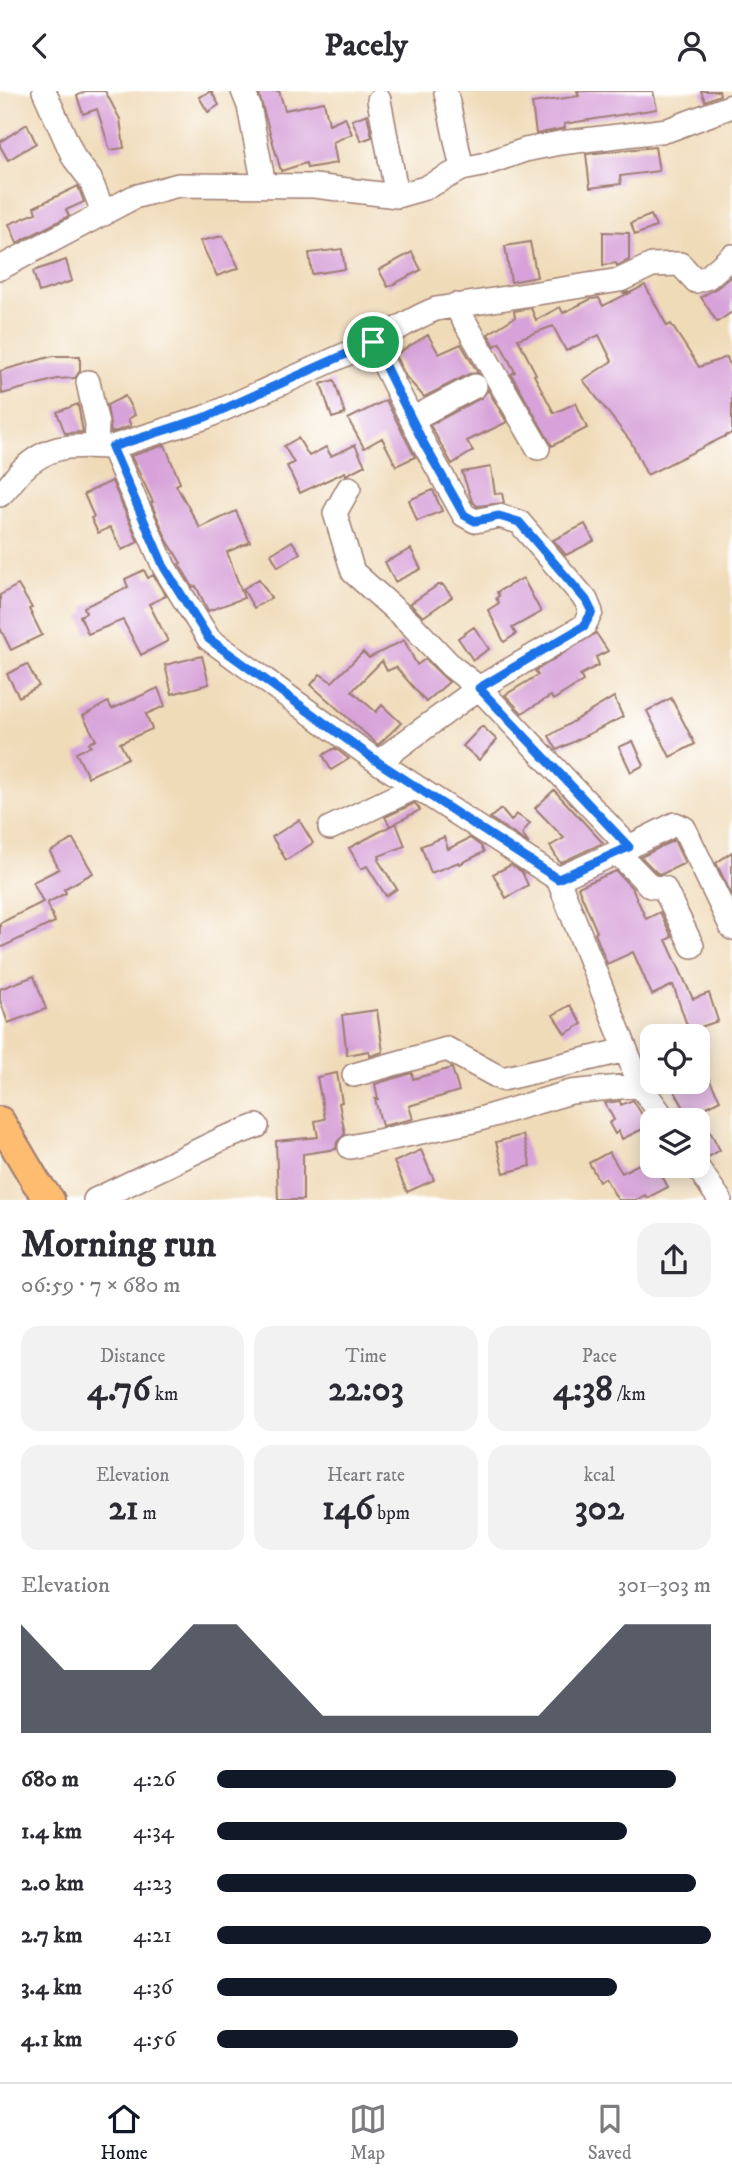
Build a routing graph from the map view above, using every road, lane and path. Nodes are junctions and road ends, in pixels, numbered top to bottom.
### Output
1 (44, 91) edge
2 (243, 91) edge
3 (446, 93) dead end
4 (379, 100) dead end
5 (732, 106) edge
6 (461, 169) junction
7 (264, 185) junction
8 (397, 196) junction
9 (104, 214) junction
10 (732, 256) edge
11 (0, 268) edge
12 (455, 305) junction
13 (373, 342) junction
14 (88, 382) dead end
15 (475, 386) dead end
16 (412, 419) junction
17 (104, 446) junction
18 (538, 448) dead end
19 (349, 488) dead end
20 (0, 495) edge
21 (479, 688) junction
22 (378, 762) junction
23 (416, 786) junction
24 (330, 828) dead end
25 (623, 849) junction
26 (558, 879) junction
27 (732, 928) edge
28 (692, 946) dead end
29 (626, 1050) junction
30 (354, 1075) dead end
31 (640, 1085) joint
32 (0, 1121) edge
33 (257, 1126) dead end
34 (350, 1147) dead end
35 (705, 1178) edge
36 (50, 1200) edge
37 (96, 1200) edge
38 (720, 1200) edge

1 - 9 street
2 - 7 street
3 - 6 street
4 - 8 street
5 - 6 street
6 - 8 street
7 - 8 street
7 - 9 street
9 - 11 street
10 - 12 street
12 - 13 street
12 - 18 street
13 - 16 street
13 - 17 street
14 - 17 street
15 - 16 street
16 - 21 street
17 - 20 street
17 - 22 street
19 - 21 street
21 - 22 street
21 - 25 street
22 - 23 street
23 - 24 street
23 - 26 street
25 - 26 street
25 - 27 street
25 - 28 street
26 - 29 street
29 - 30 street
29 - 31 street
31 - 34 street
32 - 36 main road
33 - 37 street
35 - 38 street

